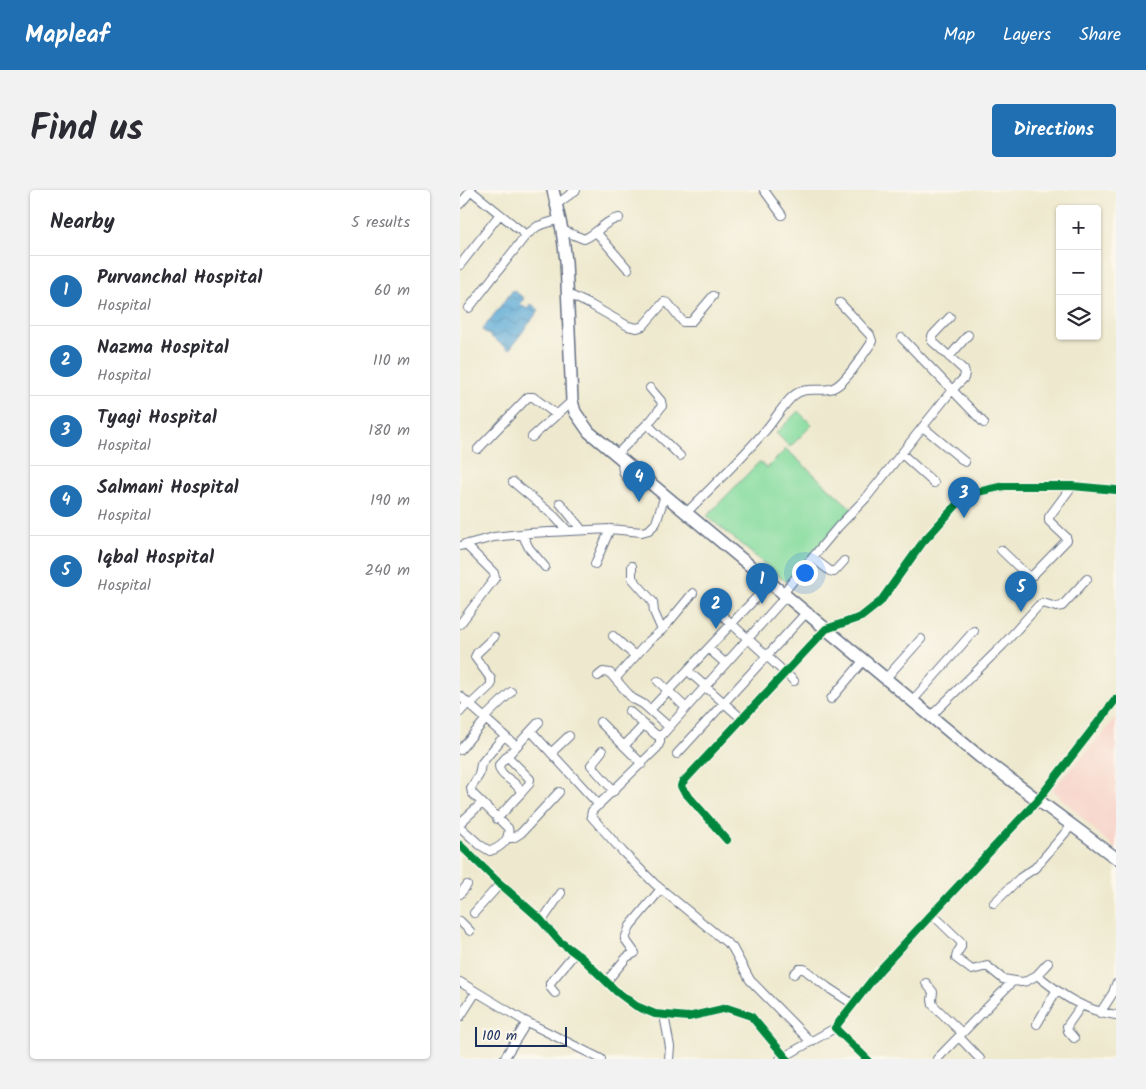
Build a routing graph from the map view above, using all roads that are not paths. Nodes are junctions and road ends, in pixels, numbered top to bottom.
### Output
1 (470, 190) edge
2 (553, 190) edge
3 (576, 190) edge
4 (764, 190) edge
5 (460, 204) edge
6 (557, 204) junction
7 (500, 214) junction
8 (782, 215) dead end
9 (619, 218) dead end
10 (561, 224) junction
11 (596, 232) junction
12 (526, 235) junction
13 (460, 265) edge
14 (628, 269) dead end
15 (568, 294) junction
16 (713, 296) dead end
17 (840, 303) dead end
18 (469, 308) dead end
19 (950, 317) dead end
20 (968, 335) dead end
21 (902, 338) dead end
22 (949, 357) junction
23 (650, 388) dead end
24 (952, 390) junction
25 (572, 401) junction
26 (557, 415) junction
27 (984, 423) dead end
28 (647, 424) junction
29 (923, 427) junction
30 (532, 437) dead end
31 (478, 449) dead end
32 (902, 454) junction
33 (680, 456) dead end
34 (620, 458) junction
35 (964, 462) dead end
36 (513, 482) dead end
37 (934, 483) dead end
38 (1072, 486) junction
39 (1116, 490) edge
40 (665, 495) junction
41 (560, 503) dead end
42 (687, 512) junction
43 (610, 529) junction
44 (567, 530) junction
45 (582, 530) junction
46 (522, 534) junction
47 (463, 545) edge
48 (1001, 550) dead end
49 (813, 558) junction
50 (844, 561) dead end
51 (595, 564) dead end
52 (632, 566) dead end
53 (545, 567) dead end
54 (1087, 579) dead end
55 (770, 582) junction
56 (693, 593) dead end
57 (784, 594) junction
58 (806, 613) junction
59 (723, 616) dead end
60 (460, 624) edge
61 (732, 624) junction
62 (826, 629) junction
63 (662, 630) junction
64 (974, 631) dead end
65 (613, 636) dead end
66 (494, 637) dead end
67 (747, 638) junction
68 (922, 640) dead end
69 (709, 649) junction
70 (635, 656) junction
71 (766, 656) junction
72 (864, 660) junction
73 (725, 663) junction
74 (688, 671) junction
75 (784, 672) junction
76 (598, 676) dead end
77 (886, 678) junction
78 (615, 679) junction
79 (658, 681) dead end
80 (794, 681) dead end
81 (705, 686) junction
82 (669, 691) junction
83 (511, 692) dead end
84 (460, 696) edge
85 (831, 699) dead end
86 (1116, 699) edge
87 (912, 700) junction
88 (724, 703) junction
89 (469, 704) junction
90 (686, 708) junction
91 (650, 710) junction
92 (629, 711) dead end
93 (460, 712) edge
94 (931, 716) junction
95 (486, 718) junction
96 (741, 718) junction
97 (539, 722) dead end
98 (600, 722) dead end
99 (644, 725) junction
100 (669, 727) junction
101 (531, 731) junction
102 (504, 736) junction
103 (569, 736) dead end
104 (660, 736) junction
105 (516, 746) junction
106 (624, 746) junction
107 (460, 750) edge
108 (602, 751) dead end
109 (551, 753) junction
110 (677, 754) dead end
111 (507, 756) junction
112 (642, 764) junction
113 (614, 791) junction
114 (559, 792) dead end
115 (521, 793) junction
116 (1037, 801) junction
117 (482, 803) junction
118 (599, 804) junction
119 (497, 819) junction
120 (460, 825) edge
121 (1072, 825) junction
122 (508, 838) junction
123 (727, 840) dead end
124 (462, 851) edge
125 (1116, 858) edge
126 (500, 884) junction
127 (467, 885) dead end
128 (661, 889) junction
129 (562, 893) dead end
130 (460, 894) edge
131 (994, 904) dead end
132 (474, 913) dead end
133 (933, 915) junction
134 (460, 921) edge
135 (542, 921) junction
136 (470, 931) dead end
137 (575, 953) junction
138 (1048, 963) dead end
139 (794, 974) dead end
140 (1037, 975) junction
141 (1013, 981) junction
142 (460, 982) edge
143 (606, 982) junction
144 (926, 982) dead end
145 (1116, 984) edge
146 (1056, 991) junction
147 (476, 992) junction
148 (555, 993) dead end
149 (853, 1004) junction
150 (1081, 1006) junction
151 (1100, 1012) junction
152 (1116, 1014) edge
153 (664, 1015) junction
154 (460, 1017) edge
155 (527, 1022) junction
156 (1037, 1024) dead end
157 (835, 1028) junction
158 (961, 1035) junction
159 (1074, 1038) dead end
160 (811, 1042) junction
161 (784, 1058) edge
162 (504, 1059) edge
163 (601, 1059) edge
164 (669, 1059) edge
165 (867, 1059) edge
166 (937, 1059) edge
167 (980, 1059) edge

1 - 5 street
1 - 7 street
2 - 6 highway
3 - 6 street
4 - 8 street
6 - 10 highway
7 - 12 street
7 - 13 street
9 - 11 street
10 - 11 street
10 - 12 street
10 - 15 highway
11 - 14 street
12 - 18 street
15 - 16 street
15 - 25 highway
17 - 42 street
19 - 22 street
20 - 22 street
21 - 24 street
22 - 24 street
23 - 28 street
24 - 27 street
24 - 29 street
25 - 26 street
25 - 34 highway
26 - 30 street
26 - 31 street
28 - 33 street
28 - 34 street
29 - 32 street
29 - 35 street
32 - 37 street
32 - 49 street
34 - 40 highway
36 - 44 street
38 - 39 street
38 - 48 street
38 - 62 street
40 - 42 highway
40 - 43 street
41 - 45 street
42 - 55 highway
43 - 45 street
43 - 51 street
44 - 45 street
44 - 46 street
46 - 47 street
46 - 53 street
47 - 60 street
49 - 50 street
49 - 57 street
52 - 63 street
54 - 94 street
55 - 57 highway
55 - 61 street
56 - 63 street
57 - 58 highway
57 - 67 street
58 - 62 highway
58 - 71 street
59 - 61 street
61 - 67 street
61 - 69 street
62 - 72 highway
62 - 75 street
63 - 70 street
64 - 87 street
65 - 70 street
66 - 89 street
67 - 71 street
67 - 73 street
68 - 77 street
69 - 73 street
69 - 74 street
70 - 78 street
71 - 75 street
71 - 88 street
72 - 77 highway
72 - 85 street
73 - 81 street
74 - 81 street
74 - 82 street
75 - 80 street
75 - 96 street
76 - 78 street
77 - 87 highway
78 - 91 street
79 - 82 street
81 - 88 street
81 - 90 street
82 - 90 street
82 - 91 street
83 - 95 street
84 - 89 street
86 - 116 street
87 - 94 highway
88 - 96 street
88 - 110 street
89 - 93 street
89 - 95 street
90 - 100 street
91 - 100 street
92 - 99 street
94 - 116 highway
95 - 102 street
95 - 107 street
96 - 123 street
97 - 101 street
98 - 106 street
99 - 104 street
99 - 106 street
100 - 104 street
101 - 105 street
101 - 109 street
102 - 105 street
102 - 117 street
103 - 109 street
104 - 112 street
105 - 111 street
106 - 112 street
108 - 113 street
109 - 118 street
111 - 115 street
111 - 115 street
112 - 113 street
113 - 118 street
114 - 122 street
115 - 119 street
116 - 121 highway
116 - 133 street
117 - 119 street
117 - 120 street
118 - 128 street
119 - 122 street
120 - 122 street
121 - 125 highway
121 - 131 street
124 - 126 street
126 - 132 street
126 - 135 street
127 - 130 street
128 - 143 street
128 - 160 street
129 - 135 street
133 - 141 street
133 - 149 street
134 - 136 street
135 - 137 street
137 - 143 street
137 - 148 street
138 - 140 street
139 - 149 street
140 - 141 street
140 - 146 street
141 - 158 street
142 - 147 street
143 - 153 street
144 - 158 street
145 - 151 street
146 - 150 street
146 - 156 street
147 - 154 street
147 - 155 street
149 - 157 street
150 - 151 street
150 - 159 street
151 - 152 street
153 - 161 street
153 - 164 street
155 - 162 street
155 - 163 street
157 - 160 street
157 - 165 street
158 - 166 street
158 - 167 street
160 - 161 street

